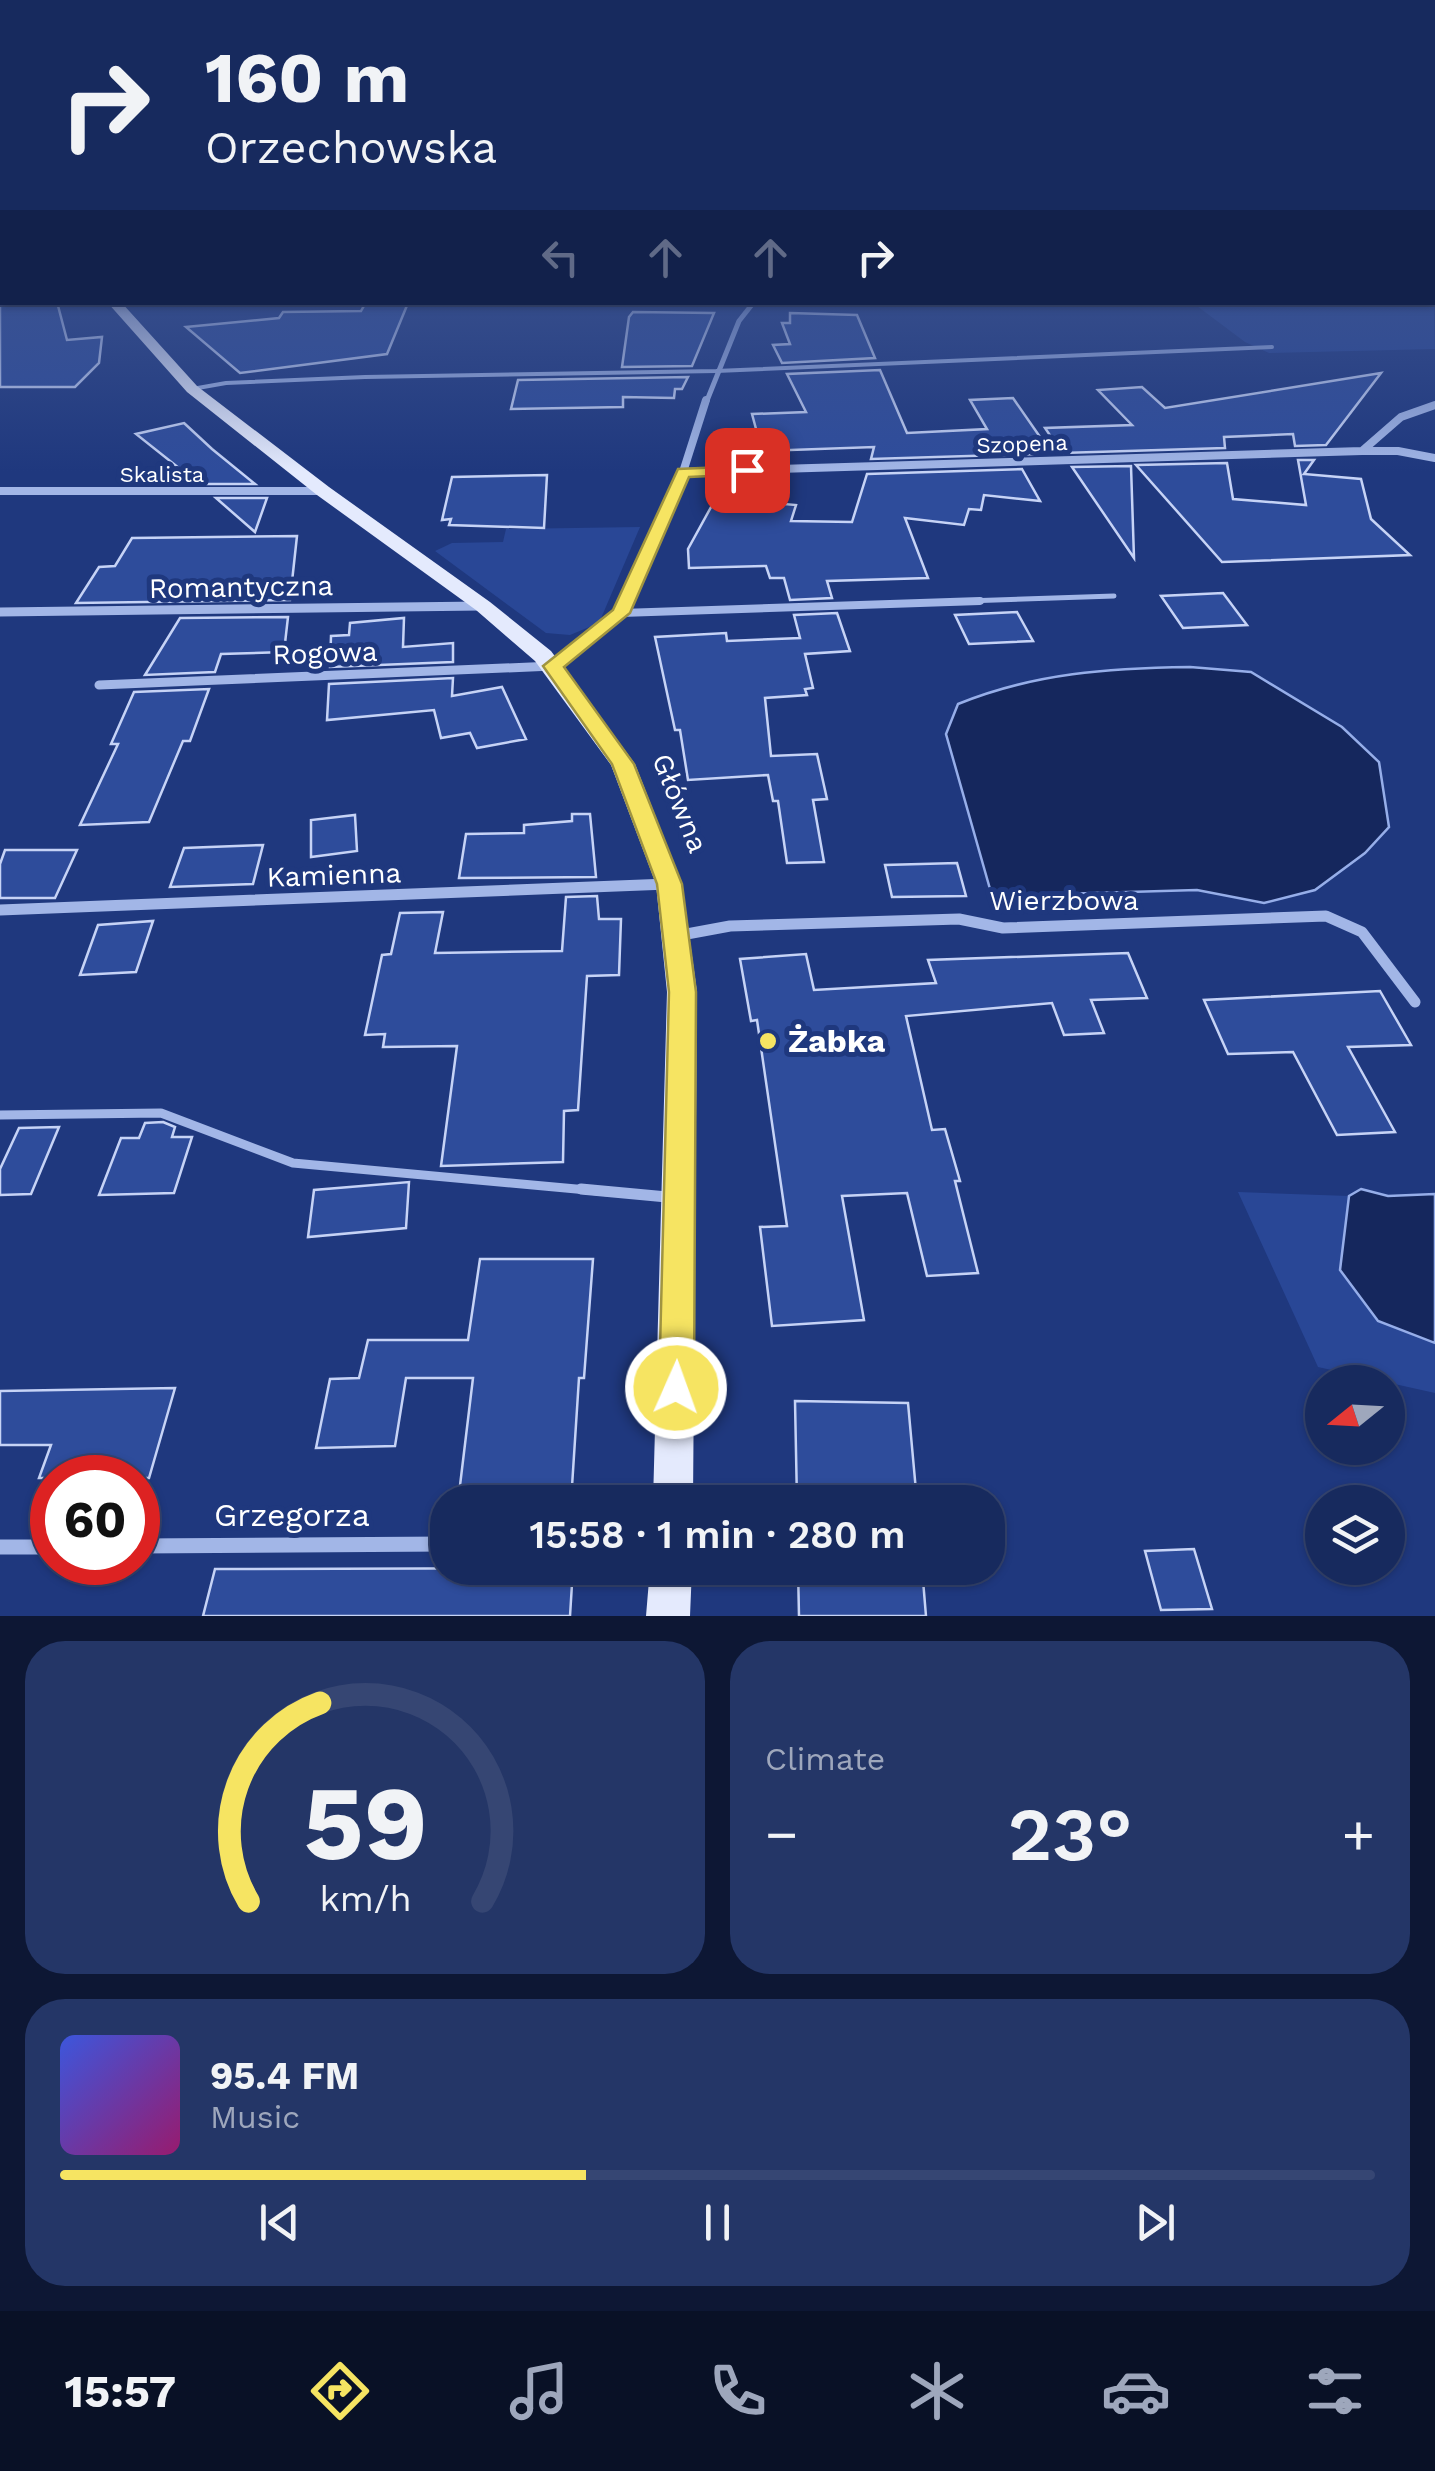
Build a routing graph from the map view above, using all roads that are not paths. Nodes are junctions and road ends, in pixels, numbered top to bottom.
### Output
1 (131, 321) edge
2 (739, 321) edge
3 (1272, 347) dead end
4 (716, 370) junction
5 (192, 388) junction
6 (1435, 405) edge
7 (1362, 451) junction
8 (1435, 458) edge
9 (684, 472) junction
10 (0, 491) edge
11 (323, 492) junction
12 (1114, 596) dead end
13 (484, 606) junction
14 (0, 612) edge
15 (621, 613) junction
16 (553, 666) junction
17 (99, 685) dead end
18 (670, 884) junction
19 (0, 910) edge
20 (675, 936) junction
21 (1415, 1002) dead end
22 (0, 1115) edge
23 (682, 1198) junction
24 (674, 1485) edge
25 (430, 1544) edge
26 (160, 1546) edge
27 (0, 1547) edge
28 (30, 1547) edge
29 (669, 1585) edge
30 (668, 1616) edge

1 - 5 main road, Główna
2 - 4 street
3 - 4 lane
4 - 5 lane
4 - 9 street
5 - 11 main road, Główna
6 - 7 street
7 - 8 street, Szopena
7 - 9 street, Szopena
9 - 15 street
10 - 11 street, Skalista
11 - 13 main road, Główna
12 - 15 lane
13 - 14 street, Romantyczna
13 - 16 main road, Główna
15 - 16 street
16 - 17 street, Rogowa
16 - 18 main road, Główna
18 - 19 street, Kamienna
18 - 20 main road, Główna
20 - 21 street, Wierzbowa
20 - 23 main road, Główna
22 - 23 lane
23 - 24 main road, Główna
25 - 26 street, Grzegorza
27 - 28 street
29 - 30 main road

